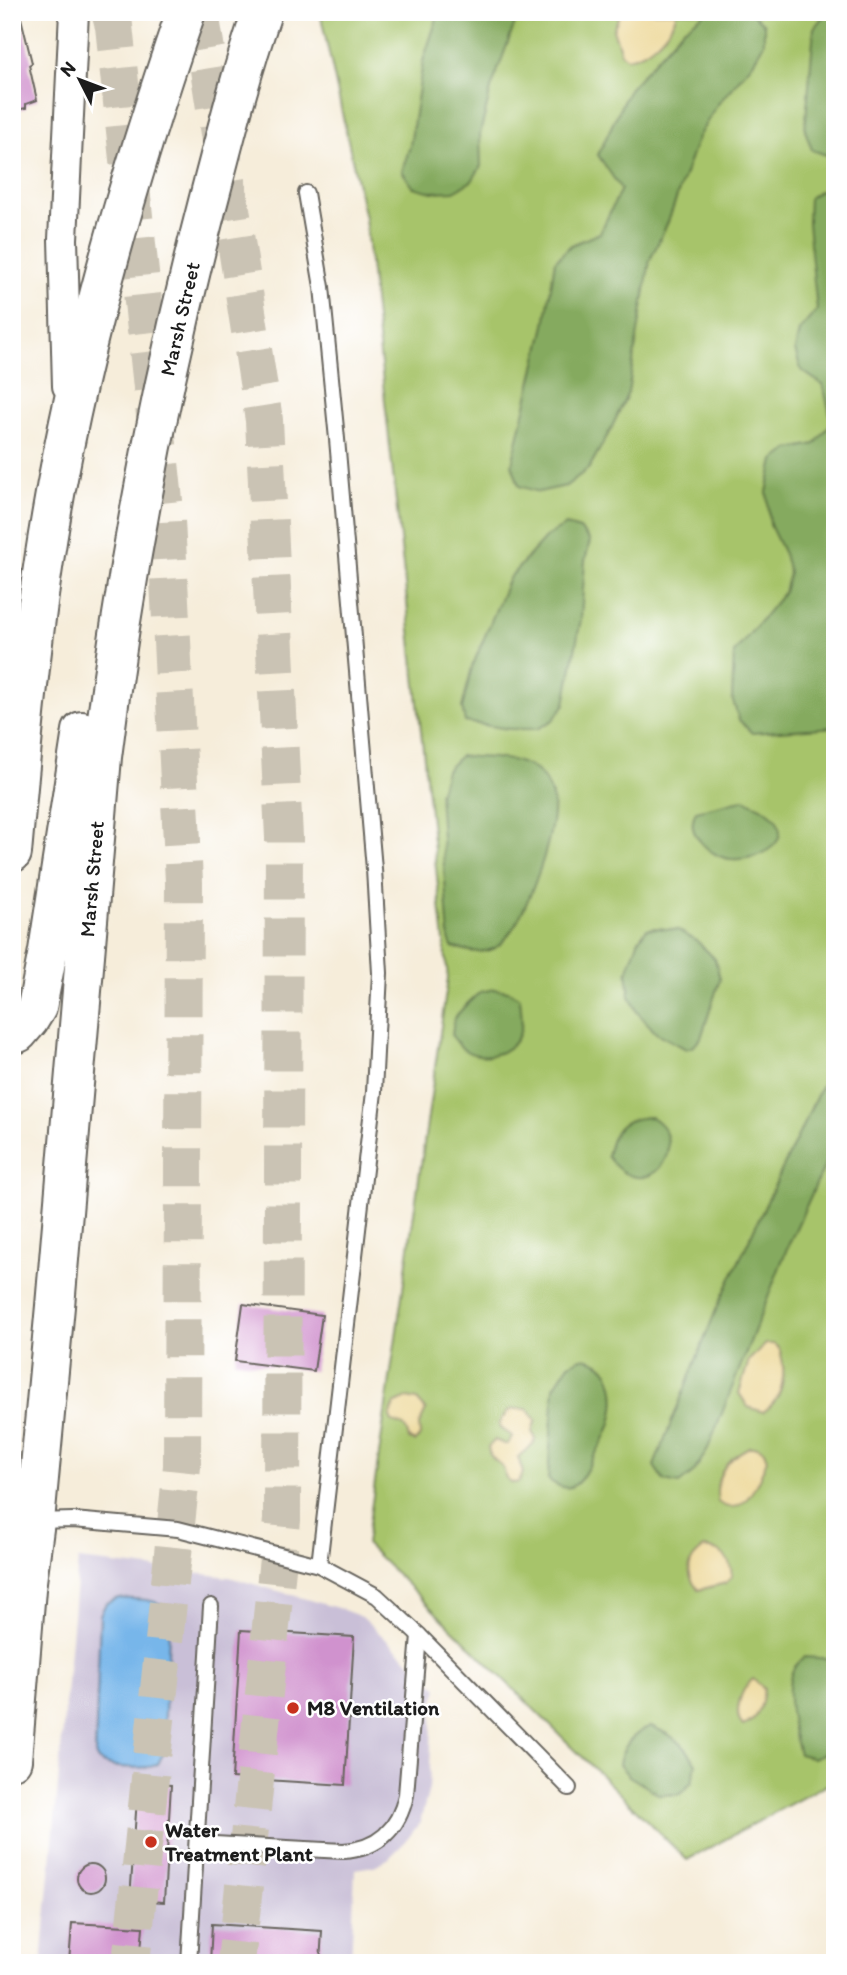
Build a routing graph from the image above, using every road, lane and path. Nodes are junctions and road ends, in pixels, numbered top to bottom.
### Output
1 (74, 12) edge
2 (186, 12) edge
3 (262, 12) edge
4 (306, 193) dead end
5 (68, 430) junction
6 (131, 558) junction
7 (12, 853) edge
8 (12, 1035) edge
9 (35, 1521) junction
10 (319, 1565) junction
11 (211, 1606) dead end
12 (419, 1635) junction
13 (12, 1760) edge
14 (569, 1788) dead end
15 (197, 1843) junction
16 (190, 1963) edge

1 - 5 street
2 - 5 main road
3 - 6 main road, Marsh Street
4 - 10 lane
5 - 7 main road
6 - 8 main road
6 - 9 main road, Marsh Street
9 - 10 lane
9 - 13 main road, Marsh Street
10 - 12 lane
11 - 15 lane
12 - 14 lane
12 - 15 lane
15 - 16 lane

